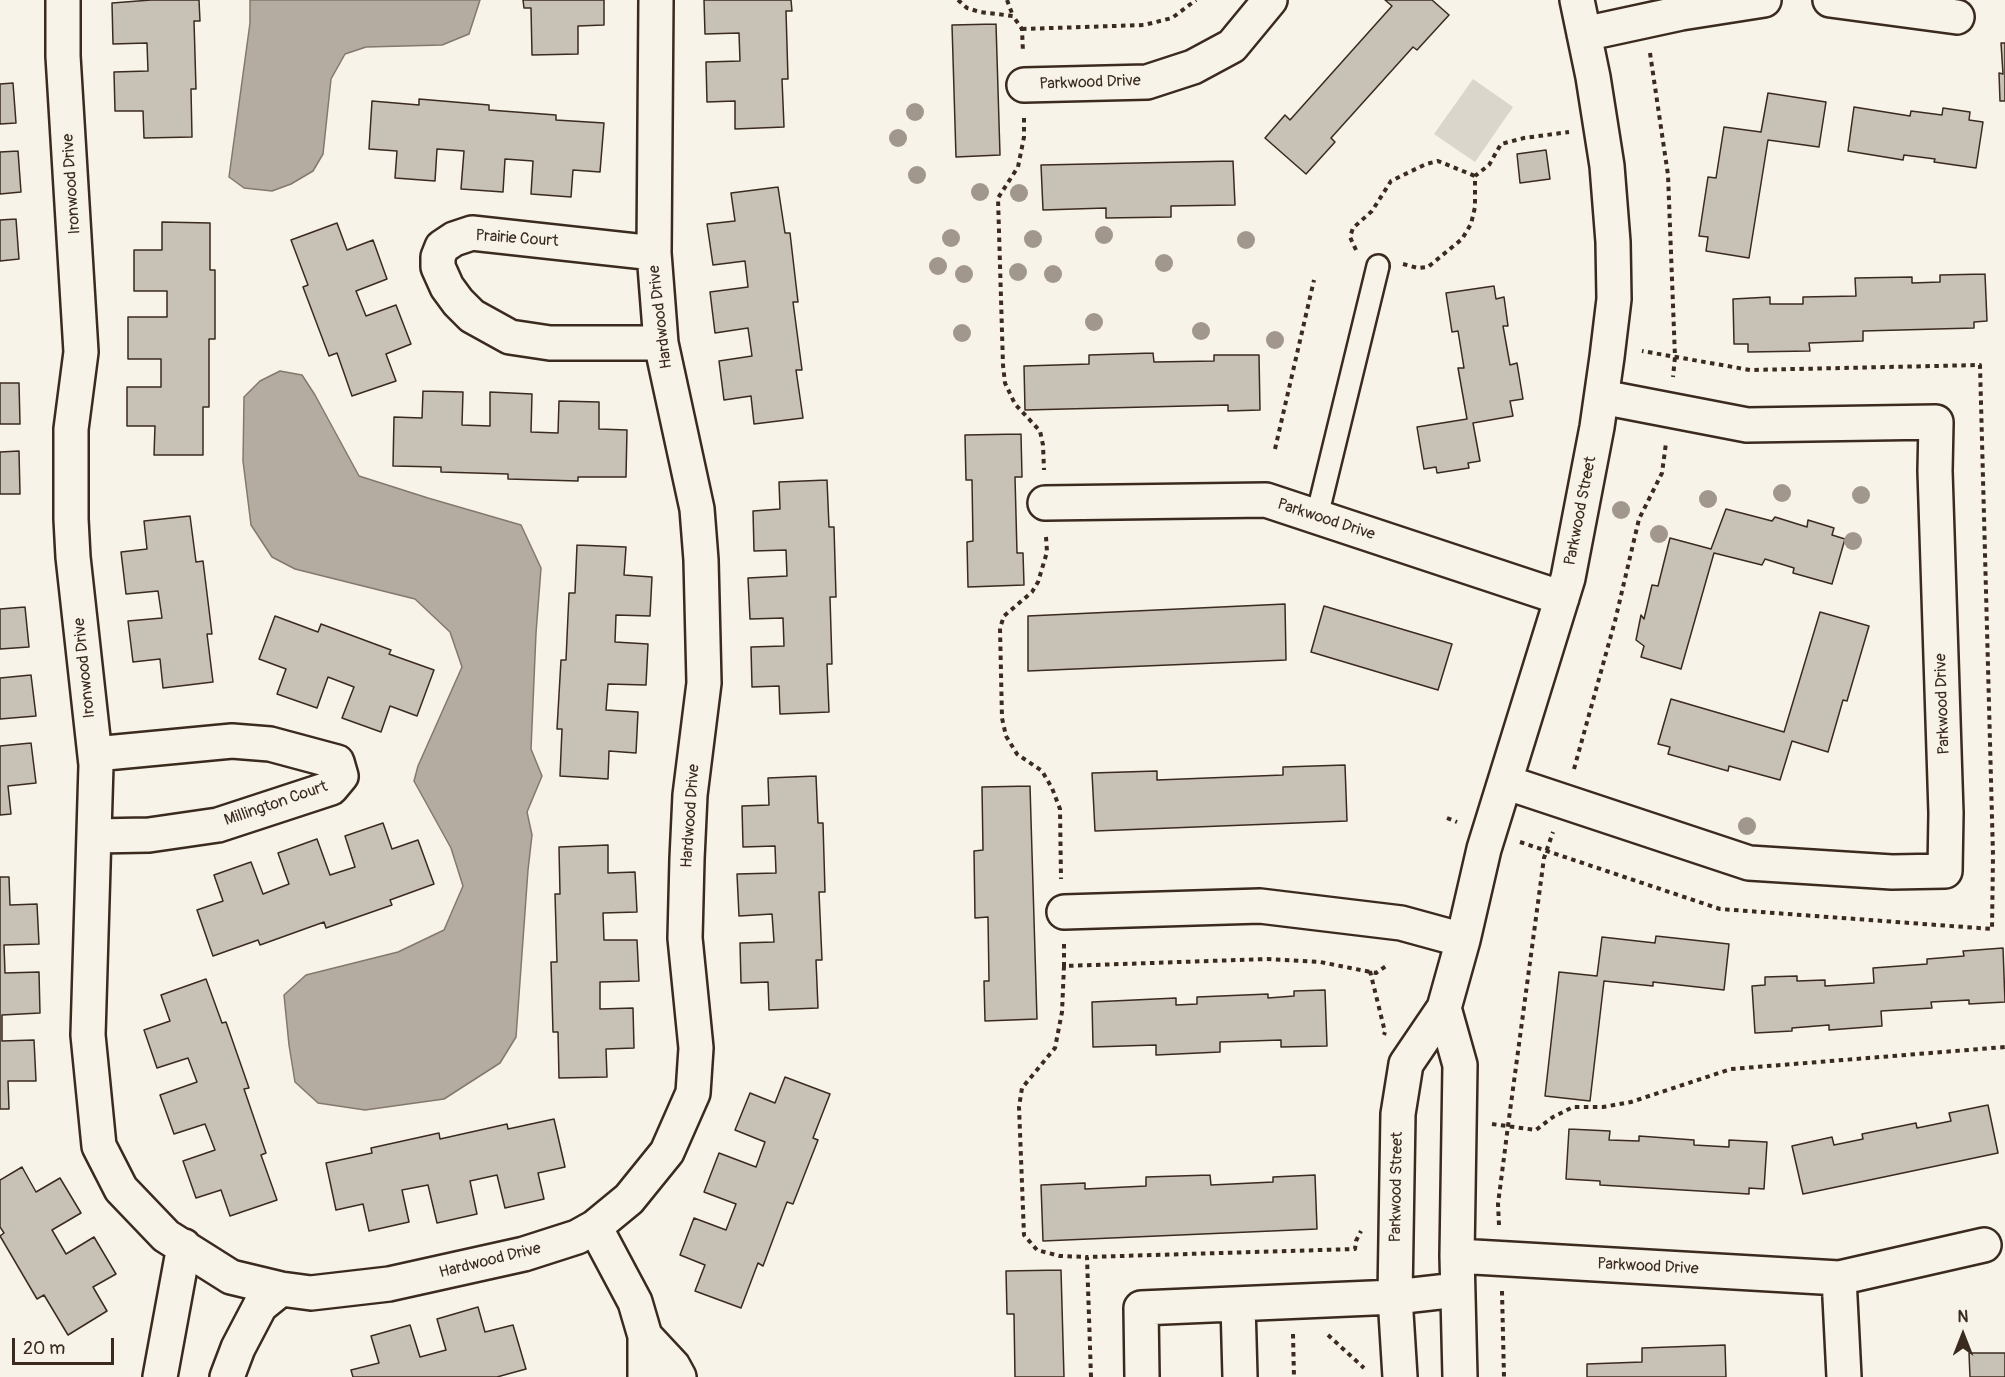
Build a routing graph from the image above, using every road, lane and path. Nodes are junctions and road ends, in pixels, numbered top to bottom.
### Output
1 (63, 0) edge
2 (656, 0) edge
3 (958, 0) edge
4 (1007, 0) edge
5 (1196, 0) edge
6 (1270, 0) edge
7 (1577, 0) edge
8 (1764, 0) edge
9 (1830, 0) edge
10 (1013, 16) junction
11 (1957, 17) dead end
12 (1022, 29) junction
13 (1584, 34) junction
14 (1648, 44) dead end
15 (1024, 85) junction
16 (1577, 130) dead end
17 (1475, 176) junction
18 (1358, 252) dead end
19 (654, 253) junction
20 (1388, 264) joint
21 (1314, 280) dead end
22 (661, 343) junction
23 (1636, 350) dead end
24 (1675, 357) junction
25 (1673, 381) dead end
26 (1602, 397) junction
27 (1667, 433) dead end
28 (1043, 445) dead end
29 (1275, 449) dead end
30 (1045, 503) dead end
31 (1317, 516) junction
32 (1047, 552) dead end
33 (1562, 598) junction
34 (95, 754) junction
35 (1572, 778) dead end
36 (1505, 782) junction
37 (1446, 818) dead end
38 (1458, 823) dead end
39 (1555, 825) dead end
40 (94, 836) junction
41 (1515, 841) dead end
42 (1546, 852) junction
43 (1064, 912) junction
44 (1463, 940) junction
45 (1064, 966) junction
46 (1386, 966) dead end
47 (1370, 971) junction
48 (1444, 1008) junction
49 (1383, 1042) dead end
50 (2005, 1047) edge
51 (1459, 1121) junction
52 (1508, 1126) junction
53 (1366, 1222) dead end
54 (1499, 1226) dead end
55 (595, 1227) junction
56 (1984, 1245) dead end
57 (184, 1246) junction
58 (1457, 1256) junction
59 (1087, 1257) junction
60 (231, 1277) joint
61 (1839, 1278) junction
62 (1502, 1282) dead end
63 (281, 1289) junction
64 (1457, 1290) junction
65 (1395, 1297) junction
66 (1238, 1304) junction
67 (1292, 1326) dead end
68 (1326, 1333) dead end
69 (645, 1336) junction
70 (1366, 1370) dead end
71 (160, 1377) edge
72 (227, 1377) edge
73 (645, 1377) edge
74 (679, 1377) edge
75 (1091, 1377) edge
76 (1142, 1377) edge
77 (1240, 1377) edge
78 (1294, 1377) edge
79 (1400, 1377) edge
80 (1460, 1377) edge
81 (1504, 1377) edge
82 (1844, 1377) edge

1 - 34 street, Ironwood Drive
2 - 19 street, Hardwood Drive
3 - 10 path
4 - 10 path
5 - 12 path
6 - 15 street, Parkwood Drive
7 - 13 street, Parkwood Street
8 - 13 street
9 - 11 street
10 - 12 path
12 - 15 path
13 - 26 street, Parkwood Street
14 - 24 path
15 - 28 path
16 - 17 path
17 - 18 path
17 - 20 path
19 - 22 street, Hardwood Drive
19 - 22 street, Prairie Court
20 - 31 lane
21 - 29 path
22 - 55 street, Hardwood Drive
23 - 24 path
24 - 25 path
24 - 42 path
26 - 33 street, Parkwood Street
26 - 36 street, Parkwood Drive
27 - 35 path
30 - 31 street, Parkwood Drive
31 - 33 street, Parkwood Drive
32 - 43 path
33 - 36 street, Parkwood Street
34 - 40 street, Ironwood Drive
34 - 40 street, Millington Court
36 - 44 street, Parkwood Street
37 - 38 path
39 - 42 path
40 - 57 street, Ironwood Drive
41 - 42 path
42 - 52 path
43 - 44 street
43 - 45 path
44 - 48 street, Parkwood Street
45 - 47 path
45 - 59 path
46 - 47 path
47 - 49 path
48 - 51 street
48 - 65 street, Parkwood Street
50 - 52 path
51 - 52 path
51 - 58 street
52 - 54 path
53 - 59 path
55 - 63 street, Hardwood Drive
55 - 69 street
56 - 61 street, Parkwood Drive
57 - 60 street, Ironwood Drive
57 - 71 street
58 - 61 street, Parkwood Drive
58 - 64 street
59 - 75 path
60 - 63 street, Hardwood Drive
61 - 82 street
62 - 81 path
63 - 72 street
64 - 65 street
64 - 80 street
65 - 66 street
65 - 79 street, Parkwood Street
66 - 76 street
66 - 77 street
67 - 78 path
68 - 70 path
69 - 73 street
69 - 74 street

